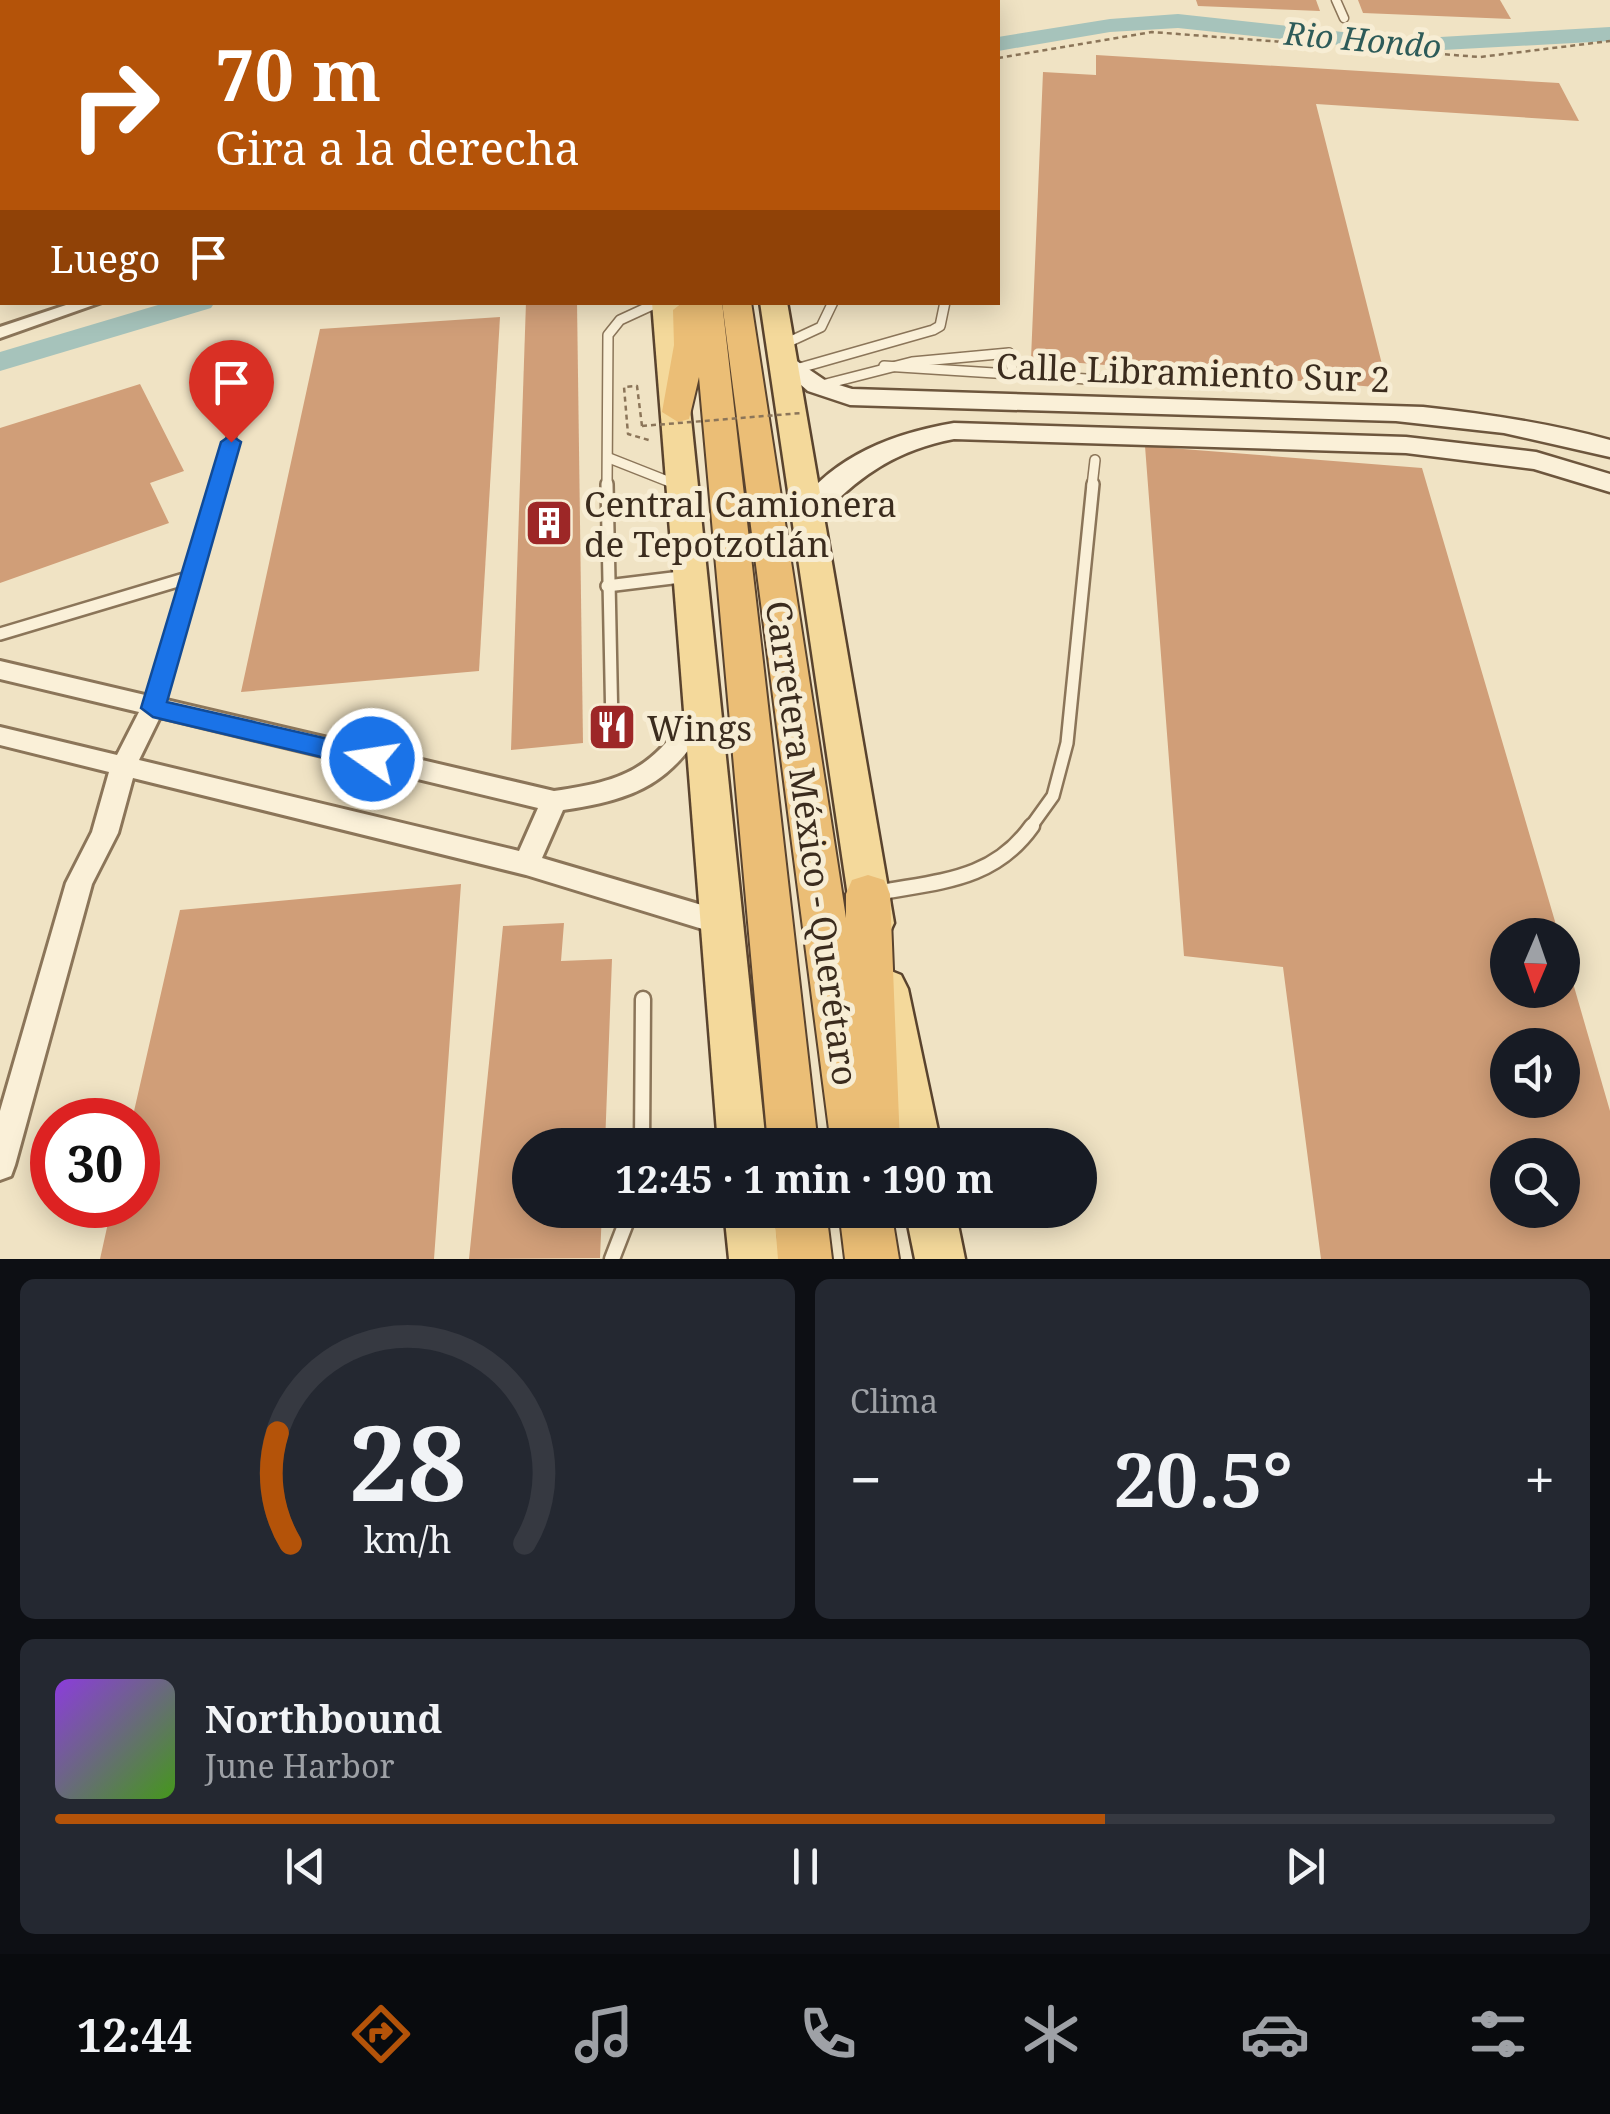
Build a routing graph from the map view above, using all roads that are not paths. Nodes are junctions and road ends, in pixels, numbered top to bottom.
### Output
1 (1336, 0) edge
2 (1344, 18) dead end
3 (85, 305) edge
4 (655, 305) edge
5 (662, 305) edge
6 (688, 305) edge
7 (707, 305) edge
8 (736, 305) edge
9 (774, 305) edge
10 (832, 305) edge
11 (944, 305) edge
12 (0, 332) edge
13 (786, 358) junction
14 (884, 366) junction
15 (250, 374) dead end
16 (1013, 374) junction
17 (1118, 381) dead end
18 (817, 386) junction
19 (1072, 403) junction
20 (678, 412) junction
21 (1078, 433) junction
22 (1610, 449) edge
23 (609, 458) junction
24 (1095, 460) dead end
25 (1610, 482) edge
26 (685, 488) junction
27 (809, 511) junction
28 (693, 576) junction
29 (192, 577) junction
30 (607, 586) junction
31 (0, 634) edge
32 (0, 670) edge
33 (705, 704) junction
34 (153, 708) junction
35 (612, 727) dead end
36 (0, 736) edge
37 (123, 768) junction
38 (554, 801) junction
39 (526, 864) junction
40 (868, 894) junction
41 (722, 923) junction
42 (643, 999) dead end
43 (642, 1128) edge
44 (740, 1128) edge
45 (791, 1128) edge
46 (854, 1128) edge
47 (875, 1128) edge
48 (914, 1128) edge
49 (0, 1165) edge
50 (624, 1228) edge
51 (802, 1228) edge
52 (868, 1228) edge
53 (873, 1228) edge
54 (934, 1228) edge
55 (612, 1259) edge
56 (805, 1259) edge
57 (872, 1259) edge
58 (940, 1259) edge

1 - 2 lane
3 - 12 street
4 - 23 lane
5 - 20 main road
6 - 20 highway
7 - 45 highway, Carretera México - Querétaro
8 - 46 highway, Carretera México - Querétaro
9 - 13 main road
10 - 13 lane
11 - 13 lane
13 - 18 main road, Calle Libramiento Sur 2
13 - 27 main road
14 - 16 lane
14 - 16 lane
14 - 18 lane
15 - 29 lane
16 - 17 lane
18 - 19 main road, Calle Libramiento Sur 2
19 - 21 main road
19 - 22 main road, Calle Libramiento Sur 2
20 - 26 main road
21 - 25 main road, Calle Libramiento Sur 2
21 - 27 main road, Calle Libramiento Sur 2
23 - 26 lane
23 - 30 lane
24 - 40 lane
26 - 28 main road
27 - 40 main road
28 - 30 lane
28 - 33 main road
29 - 31 lane
29 - 34 lane
30 - 35 lane
32 - 34 street
33 - 38 street
33 - 41 main road
34 - 37 street
34 - 38 street
36 - 37 street
37 - 39 street
37 - 49 street
38 - 39 street
39 - 41 street
40 - 47 highway
40 - 48 main road
41 - 44 main road
42 - 43 lane
50 - 55 lane
51 - 56 highway
52 - 57 highway
53 - 57 highway
54 - 58 main road

